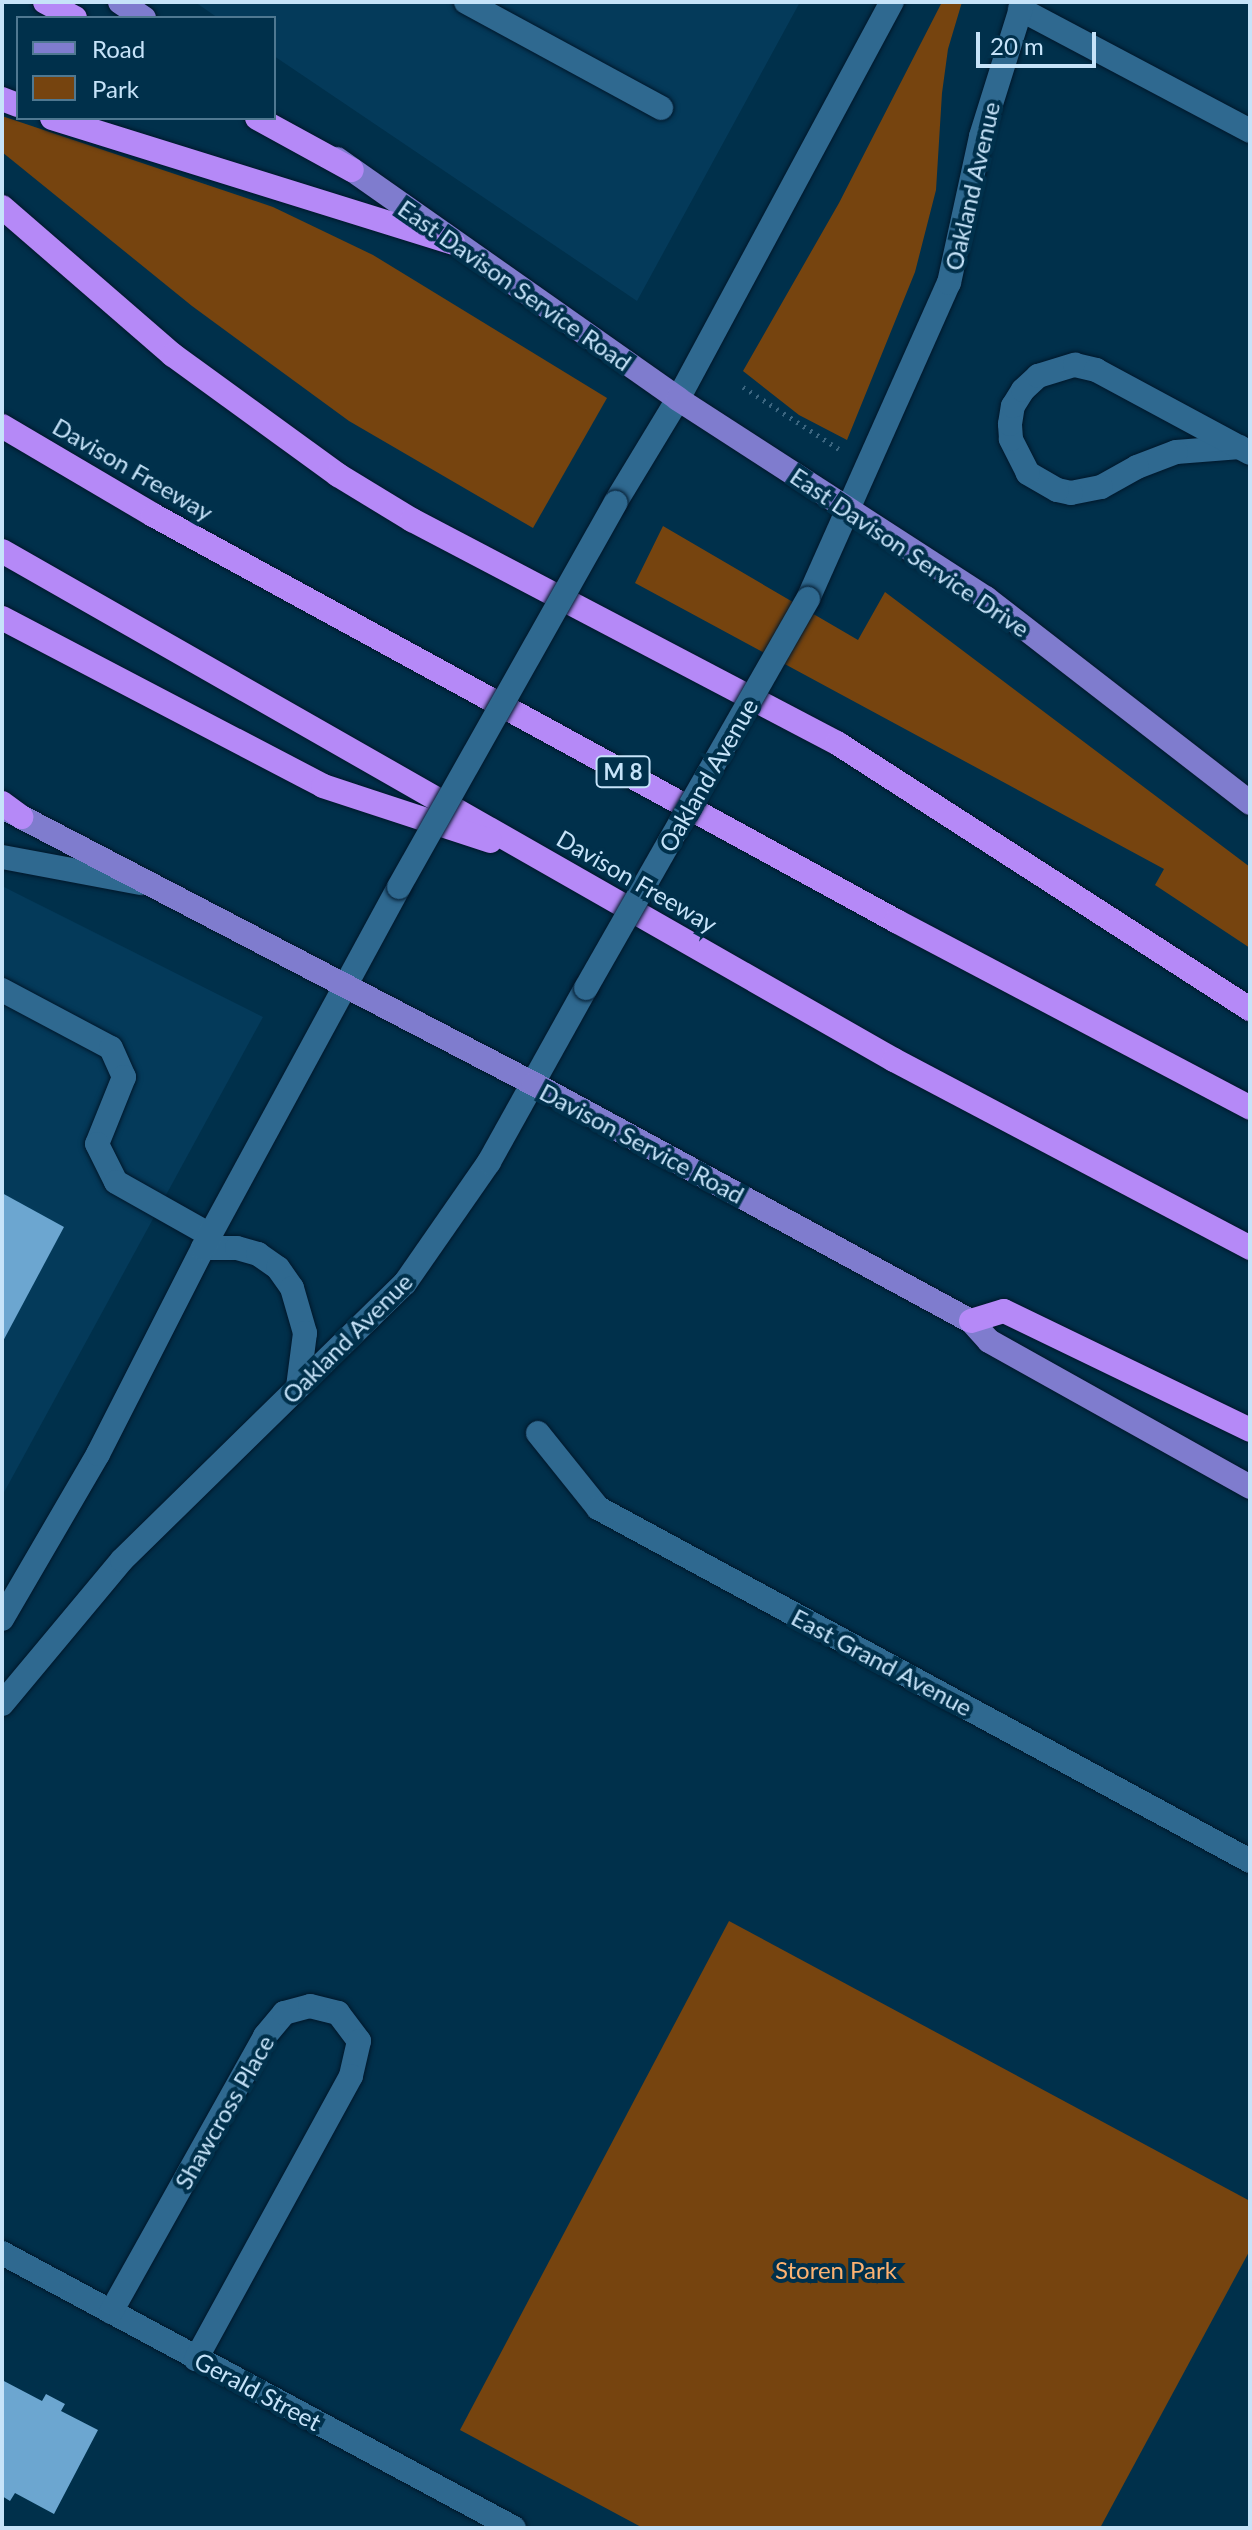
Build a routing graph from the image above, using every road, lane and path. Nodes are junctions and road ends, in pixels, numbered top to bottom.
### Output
1 (45, 2) edge
2 (120, 2) edge
3 (466, 2) edge
4 (892, 2) edge
5 (1021, 5) edge
6 (71, 16) edge
7 (141, 16) edge
8 (661, 108) dead end
9 (276, 114) edge
10 (58, 120) edge
11 (261, 120) edge
12 (1250, 131) edge
13 (352, 170) junction
14 (2, 207) edge
15 (453, 243) junction
16 (743, 387) dead end
17 (678, 399) junction
18 (2, 426) edge
19 (1245, 450) edge
20 (846, 454) dead end
21 (851, 511) junction
22 (2, 551) edge
23 (2, 618) edge
24 (1250, 803) edge
25 (8, 809) edge
26 (2, 857) edge
27 (540, 858) junction
28 (149, 884) junction
29 (344, 986) junction
30 (2, 990) edge
31 (1250, 1009) edge
32 (534, 1084) junction
33 (1250, 1108) edge
34 (206, 1242) junction
35 (1250, 1248) edge
36 (971, 1321) junction
37 (298, 1387) junction
38 (1250, 1430) edge
39 (538, 1433) dead end
40 (1250, 1487) edge
41 (2, 1619) edge
42 (2, 1704) edge
43 (1250, 1861) edge
44 (2, 2253) edge
45 (111, 2312) junction
46 (196, 2359) junction
47 (514, 2528) edge

1 - 6 highway
2 - 7 main road
3 - 8 street
4 - 17 street
5 - 12 street
5 - 21 street, Oakland Avenue
9 - 13 main road
10 - 15 highway
11 - 13 highway
13 - 15 main road, East Davison Service Road
14 - 31 highway
15 - 17 main road, East Davison Service Road
16 - 20 path
17 - 21 main road, East Davison Service Drive
17 - 29 street, bridge
18 - 33 highway, Davison Freeway / M 8
19 - 19 street
21 - 24 main road, East Davison Service Drive
21 - 32 street, Oakland Avenue, bridge
22 - 27 highway, Davison Freeway
23 - 27 highway
25 - 28 main road, Davison Service Road
26 - 28 street
27 - 35 highway, Davison Freeway
28 - 29 main road, Davison Service Road
29 - 32 main road, Davison Service Road
29 - 34 street
30 - 34 street
32 - 36 main road, Davison Service Road
32 - 37 street, Oakland Avenue
34 - 37 street
34 - 41 street
36 - 38 highway
36 - 40 main road, Davison Service Road
37 - 42 street, Oakland Avenue
39 - 43 street, East Grand Avenue
44 - 45 street, Gerald Street
45 - 46 street, Gerald Street
45 - 46 street, Shawcross Place
46 - 47 street, Gerald Street

